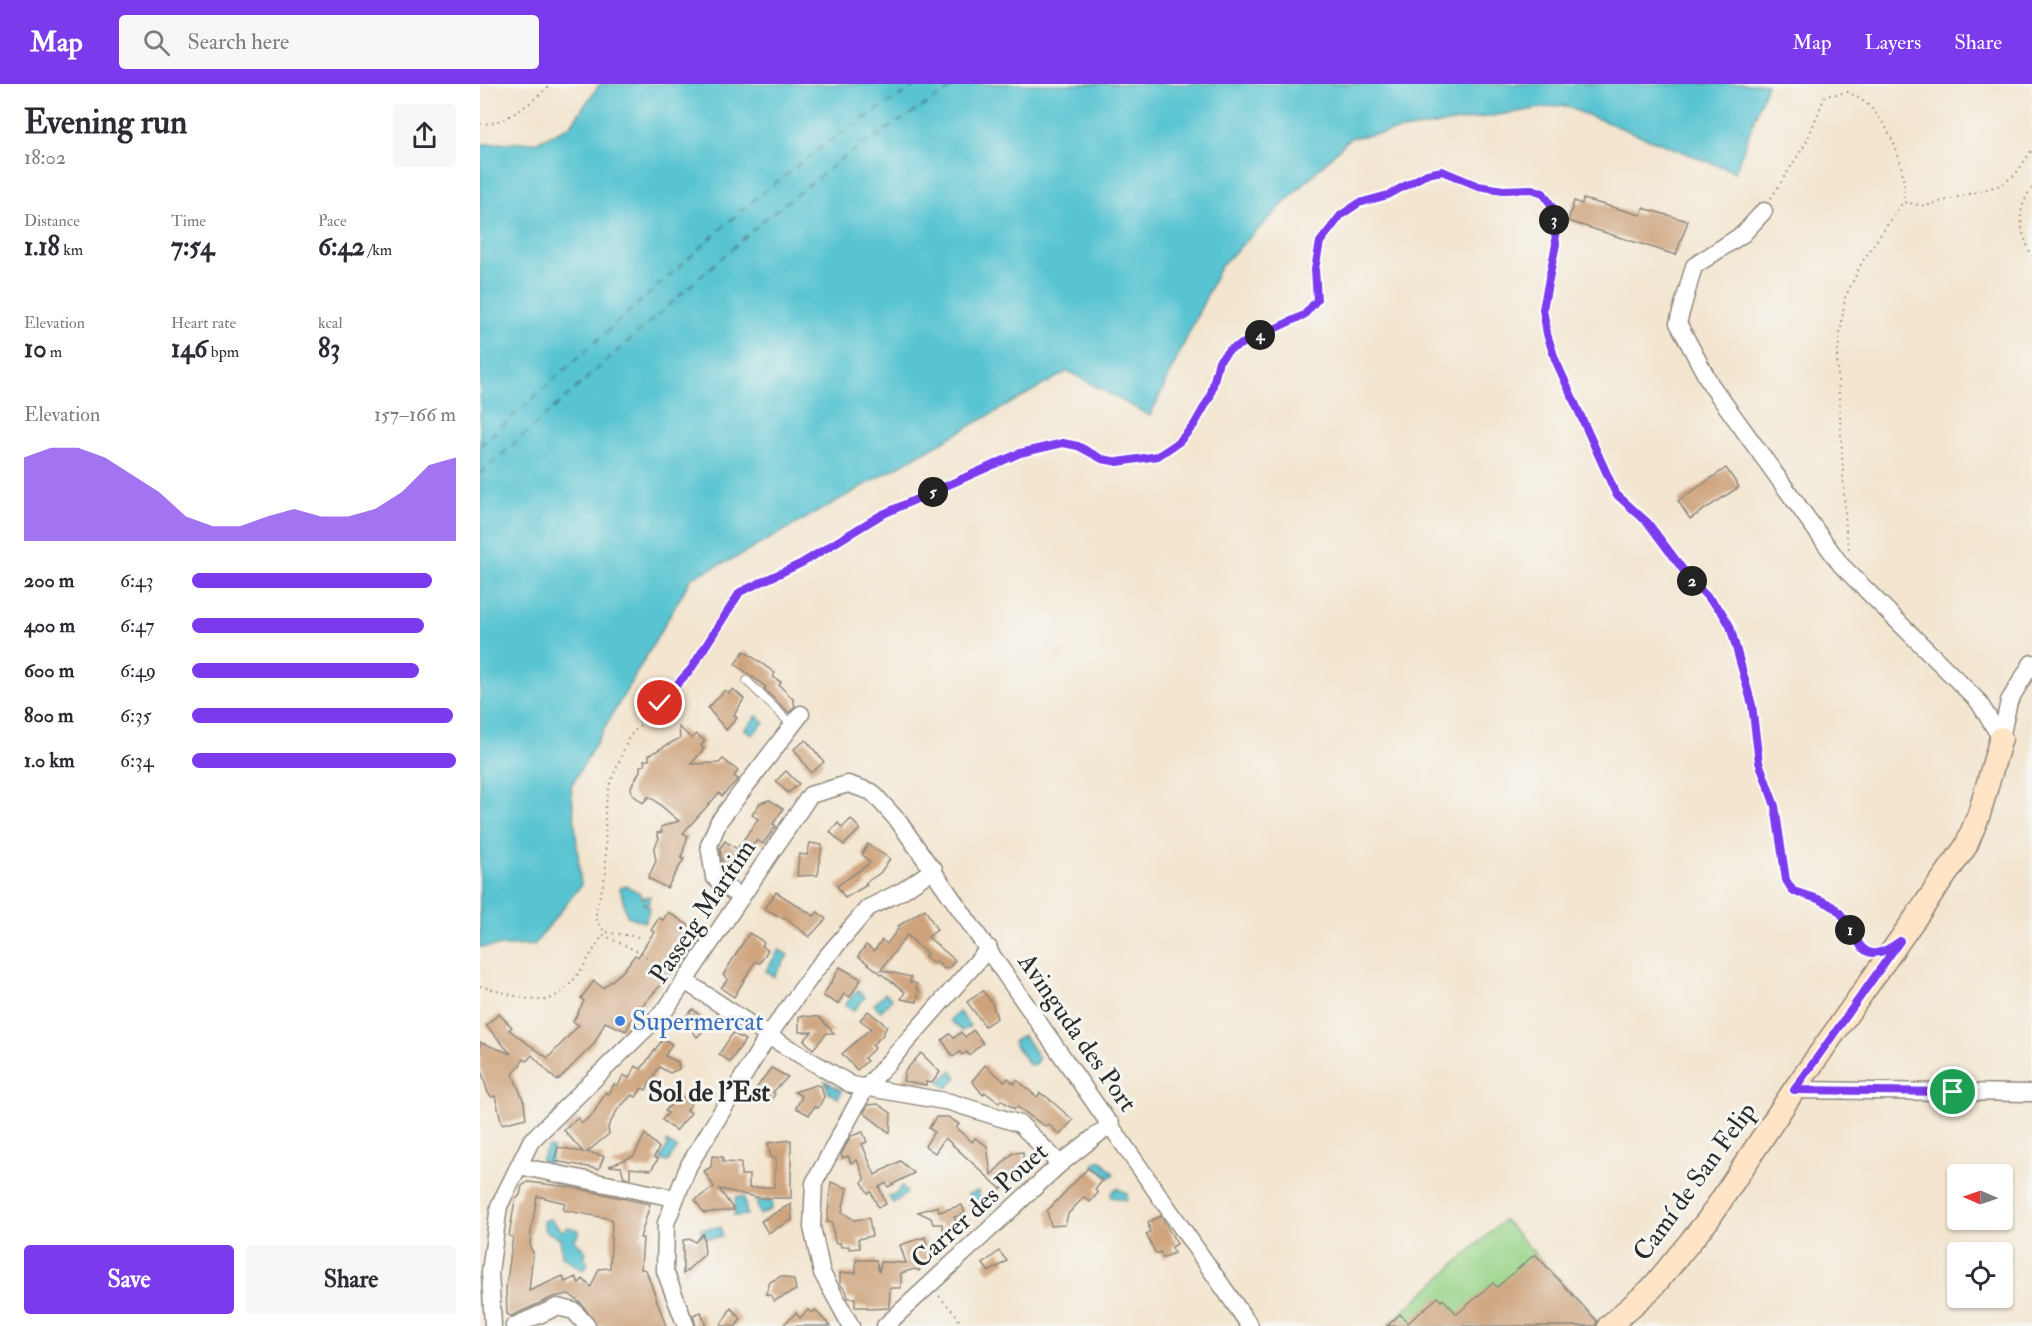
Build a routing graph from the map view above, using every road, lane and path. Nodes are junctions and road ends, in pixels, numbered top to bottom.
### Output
1 (551, 84) edge
2 (480, 124) edge
3 (2032, 150) edge
4 (2032, 188) edge
5 (1903, 202) junction
6 (1764, 211) joint
7 (2032, 256) edge
8 (1849, 550) dead end
9 (2032, 663) edge
10 (747, 681) dead end
11 (796, 719) joint
12 (2001, 738) junction
13 (848, 784) joint
14 (934, 869) junction
15 (741, 898) junction
16 (638, 937) dead end
17 (989, 948) junction
18 (1874, 953) dead end
19 (685, 981) junction
20 (480, 986) edge
21 (768, 1036) junction
22 (865, 1089) junction
23 (1794, 1090) junction
24 (2032, 1093) edge
25 (1111, 1124) junction
26 (1060, 1164) junction
27 (519, 1166) junction
28 (674, 1198) junction
29 (929, 1285) junction
30 (493, 1326) edge
31 (514, 1326) edge
32 (587, 1326) edge
33 (686, 1326) edge
34 (851, 1326) edge
35 (885, 1326) edge
36 (961, 1326) edge
37 (1250, 1326) edge
38 (1609, 1326) edge

1 - 2 path
3 - 5 path
4 - 7 path
5 - 6 path
5 - 8 path
6 - 12 street
9 - 12 street
10 - 11 lane
11 - 15 street
12 - 23 street, Camí de San Felip
13 - 14 street, Avinguda des Port
13 - 15 street, Passeig Marítim
14 - 17 street, Avinguda des Port
14 - 21 street
15 - 19 street, Passeig Marítim
16 - 18 path
17 - 22 street
17 - 25 street, Avinguda des Port
19 - 20 path
19 - 21 street
19 - 27 street, Passeig Marítim
21 - 22 street
21 - 28 street
22 - 26 street
22 - 34 street
23 - 24 street
23 - 38 street, Camí de San Felip
25 - 26 street, Carrer des Pouet
25 - 37 street, Avinguda des Port
26 - 29 street, Carrer des Pouet
27 - 28 street
27 - 30 street, Passeig Marítim
28 - 33 street
29 - 35 street, Carrer des Pouet
29 - 36 path
31 - 32 street

